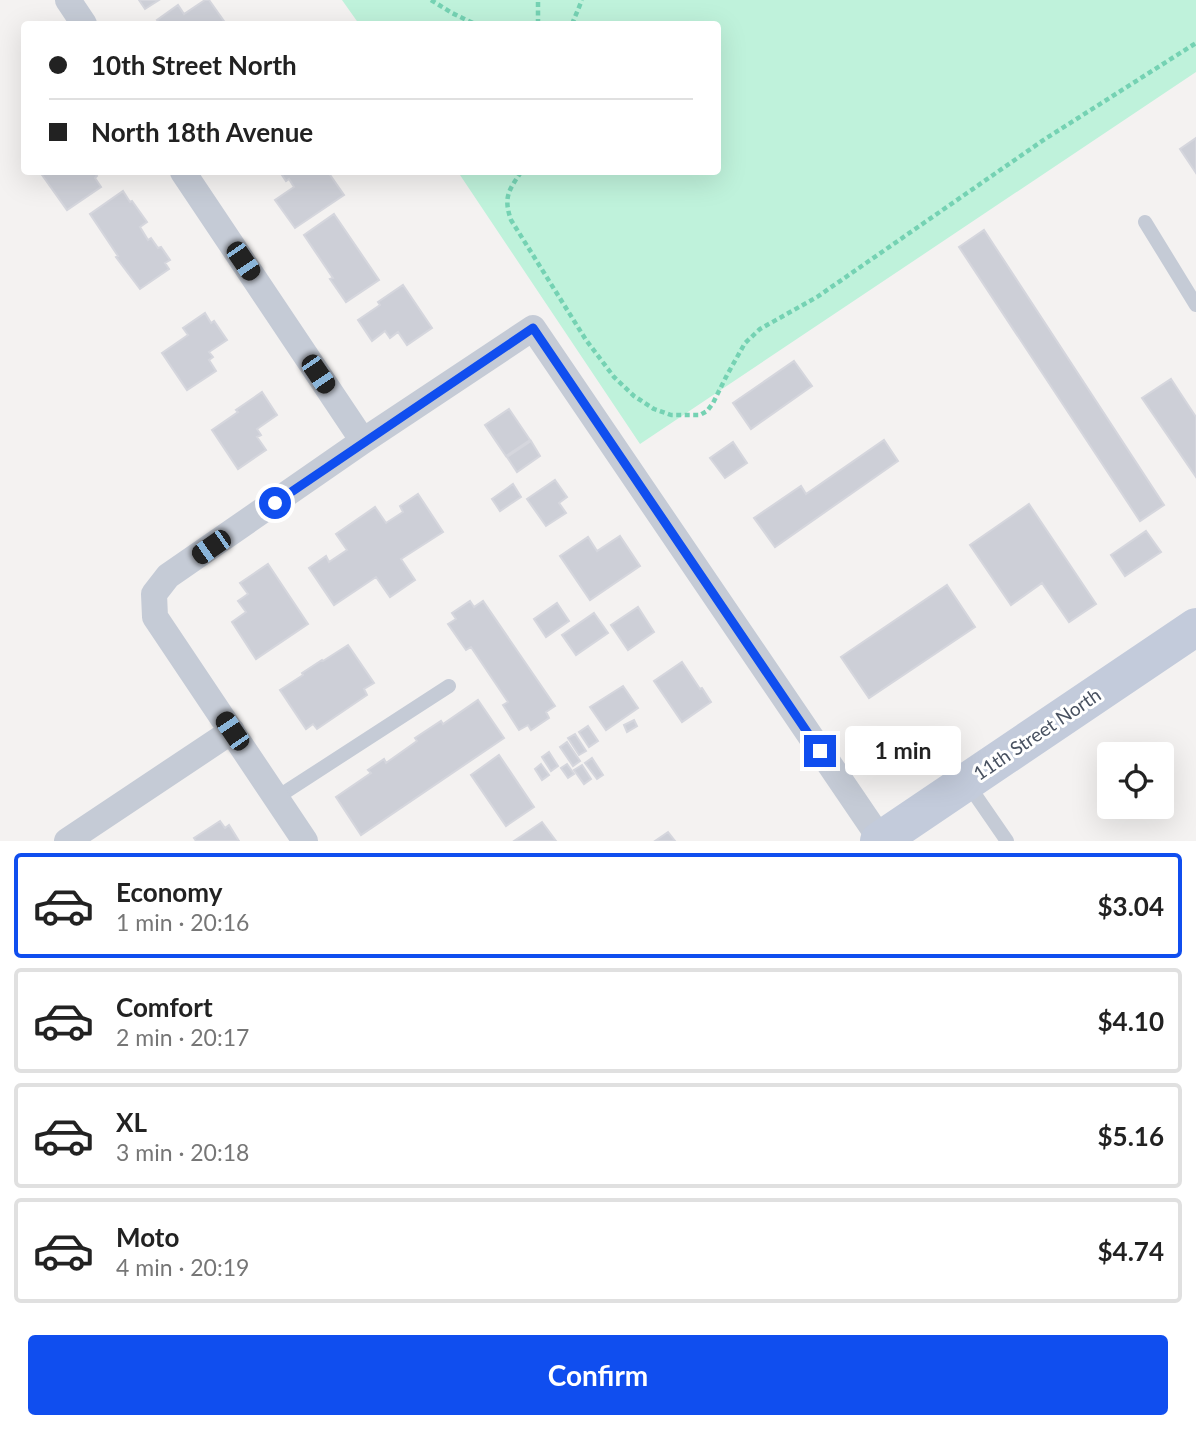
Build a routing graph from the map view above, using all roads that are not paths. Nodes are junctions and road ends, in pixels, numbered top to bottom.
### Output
1 (68, 0) edge
2 (82, 21) edge
3 (185, 175) edge
4 (1145, 222) dead end
5 (1196, 305) edge
6 (363, 441) junction
7 (1196, 627) edge
8 (449, 686) dead end
9 (232, 731) junction
10 (966, 782) junction
11 (276, 798) junction
12 (880, 840) edge
13 (67, 841) edge
14 (305, 841) edge
15 (1007, 841) edge

1 - 2 street
3 - 6 street
4 - 5 lane
6 - 9 street
6 - 12 street
7 - 10 street, 11th Street North
8 - 11 lane
9 - 11 street
9 - 13 street
10 - 12 street, 11th Street North
10 - 15 lane
11 - 14 street

